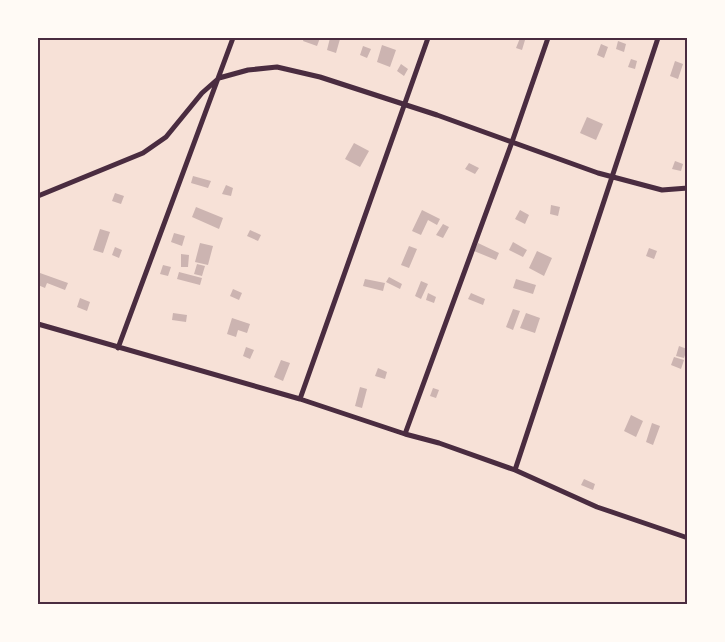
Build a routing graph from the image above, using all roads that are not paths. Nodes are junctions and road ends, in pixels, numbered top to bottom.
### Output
1 (233, 38) edge
2 (428, 38) edge
3 (548, 38) edge
4 (658, 38) edge
5 (219, 78) junction
6 (405, 104) junction
7 (512, 142) junction
8 (611, 176) junction
9 (688, 188) edge
10 (38, 196) edge
11 (38, 324) edge
12 (118, 348) junction
13 (300, 400) junction
14 (404, 434) junction
15 (515, 470) junction
16 (688, 538) edge

1 - 5 street
2 - 6 street
3 - 7 street
4 - 8 street
5 - 6 street
5 - 10 street
5 - 12 street
6 - 7 street
6 - 13 street
7 - 8 street
7 - 14 street
8 - 9 street
8 - 15 street
11 - 12 street
12 - 13 street
13 - 14 street
14 - 15 street
15 - 16 street

